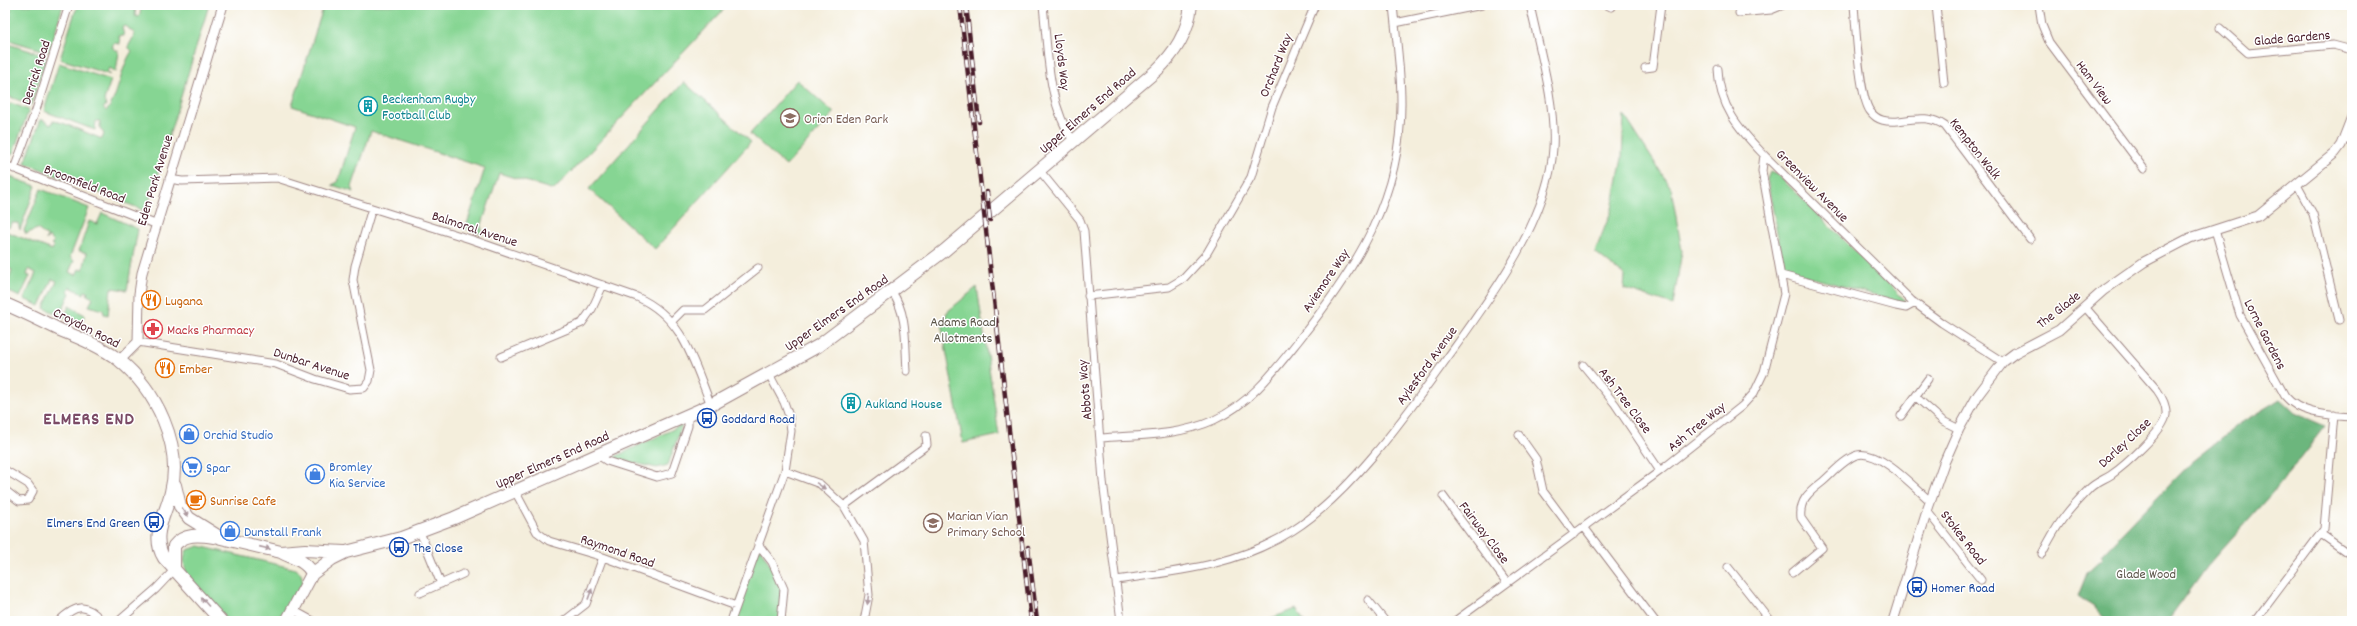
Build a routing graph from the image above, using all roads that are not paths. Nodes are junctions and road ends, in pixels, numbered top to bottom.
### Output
1 (69, 5) edge
2 (223, 5) edge
3 (1043, 5) edge
4 (1191, 5) edge
5 (1315, 5) edge
6 (1393, 5) edge
7 (1482, 5) edge
8 (1530, 5) edge
9 (1661, 5) edge
10 (1783, 5) edge
11 (1854, 5) edge
12 (1936, 5) edge
13 (2039, 5) edge
14 (1739, 13) dead end
15 (1395, 23) junction
16 (2220, 28) dead end
17 (2352, 50) edge
18 (1644, 68) dead end
19 (1718, 69) dead end
20 (1944, 83) dead end
21 (2352, 117) edge
22 (2348, 140) edge
23 (1074, 142) junction
24 (1764, 155) junction
25 (5, 165) edge
26 (14, 169) junction
27 (2144, 169) dead end
28 (1040, 171) junction
29 (169, 179) junction
30 (2297, 185) junction
31 (372, 208) junction
32 (155, 224) junction
33 (2215, 230) junction
34 (2030, 239) dead end
35 (758, 268) dead end
36 (1781, 275) junction
37 (603, 285) junction
38 (892, 292) junction
39 (1088, 296) junction
40 (1915, 303) junction
41 (5, 304) edge
42 (2085, 307) junction
43 (2340, 320) dead end
44 (672, 321) junction
45 (138, 342) junction
46 (501, 357) dead end
47 (120, 360) junction
48 (2003, 362) junction
49 (1583, 365) dead end
50 (907, 371) dead end
51 (769, 374) junction
52 (1928, 379) dead end
53 (1916, 397) junction
54 (711, 405) junction
55 (2334, 415) junction
56 (688, 416) junction
57 (1901, 416) dead end
58 (2352, 417) edge
59 (1959, 429) junction
60 (1519, 435) dead end
61 (926, 436) dead end
62 (1101, 438) junction
63 (598, 455) junction
64 (5, 470) edge
65 (785, 471) junction
66 (1660, 471) junction
67 (174, 476) junction
68 (5, 490) edge
69 (515, 491) junction
70 (1443, 496) dead end
71 (1930, 501) junction
72 (844, 506) junction
73 (1927, 511) junction
74 (1584, 527) junction
75 (420, 532) junction
76 (1575, 534) junction
77 (2321, 534) junction
78 (221, 538) junction
79 (758, 544) junction
80 (346, 552) junction
81 (2042, 554) dead end
82 (303, 555) junction
83 (2352, 556) edge
84 (603, 557) junction
85 (1728, 567) dead end
86 (174, 568) junction
87 (1792, 573) dead end
88 (312, 574) junction
89 (463, 574) dead end
90 (1116, 580) junction
91 (1981, 580) dead end
92 (1507, 583) junction
93 (441, 584) junction
94 (420, 594) dead end
95 (1368, 600) dead end
96 (736, 606) junction
97 (290, 616) edge
98 (60, 621) edge
99 (102, 621) edge
100 (119, 621) edge
101 (221, 621) edge
102 (313, 621) edge
103 (564, 621) edge
104 (731, 621) edge
105 (781, 621) edge
106 (864, 621) edge
107 (1121, 621) edge
108 (1385, 621) edge
109 (1454, 621) edge
110 (1655, 621) edge
111 (1771, 621) edge
112 (1893, 621) edge
113 (2255, 621) edge

1 - 26 street, Derrick Road
2 - 29 street, Eden Park Avenue
3 - 23 street, Lloyds Way
4 - 23 main road, Upper Elmers End Road
5 - 39 street, Orchard Way
6 - 15 street, Aviemore Way
7 - 15 street
8 - 90 street, Aylesford Avenue
9 - 18 street
10 - 14 street
11 - 34 street, Kempton Walk
12 - 20 street
13 - 27 street, Ham View
15 - 62 street, Aviemore Way
16 - 17 street, Glade Gardens
19 - 24 street, Greenview Avenue
21 - 22 street, The Glade
22 - 30 street, The Glade
23 - 28 main road, Upper Elmers End Road
24 - 36 street, Ash Tree Way
24 - 40 street, Greenview Avenue
25 - 26 street, Broomfield Road
26 - 32 street, Broomfield Road
28 - 38 main road, Upper Elmers End Road
28 - 39 street, Abbots Way
29 - 31 street, Balmoral Avenue
29 - 32 street, Eden Park Avenue
30 - 33 street, The Glade
30 - 43 street
31 - 37 street, Balmoral Avenue
31 - 45 street, Dunbar Avenue
32 - 45 street, Eden Park Avenue
33 - 42 street, The Glade
33 - 55 street, Lorne Gardens
35 - 44 street
36 - 40 street
36 - 66 street, Ash Tree Way
37 - 44 street, Balmoral Avenue
37 - 46 street
38 - 50 street
38 - 51 main road, Upper Elmers End Road
39 - 62 street, Abbots Way
40 - 48 street, Greenview Avenue
41 - 47 main road, Croydon Road
42 - 48 street, The Glade
42 - 81 street, Darley Close
44 - 54 street, Balmoral Avenue
45 - 47 street
47 - 67 main road, Croydon Road
48 - 59 street, The Glade
49 - 66 street, Ash Tree Close
51 - 54 main road, Upper Elmers End Road
51 - 65 street
52 - 53 street
53 - 57 street
53 - 59 street
54 - 56 main road, Upper Elmers End Road
55 - 58 street, Lorne Gardens
55 - 77 street
56 - 63 main road, Upper Elmers End Road
56 - 63 street
59 - 71 street, The Glade
60 - 76 street
61 - 72 street
62 - 90 street, Abbots Way
63 - 69 main road, Upper Elmers End Road
64 - 68 street
65 -> 72 street
65 - 79 street
66 - 74 street, Ash Tree Way
67 -> 78 main road
67 - 86 main road, Croydon Road
69 - 75 main road, Upper Elmers End Road
69 - 84 street, Raymond Road
70 - 92 street, Fairway Close
71 - 73 street, The Glade
71 - 87 street
72 -> 106 street
73 - 91 street, Stokes Road
73 - 112 street, The Glade
74 - 76 street, Ash Tree Way
74 - 110 street
75 - 80 main road, Upper Elmers End Road
75 - 93 street
76 - 92 street, Ash Tree Way
77 - 83 street
77 - 113 street
78 -> 82 main road
78 - 86 main road
79 - 96 street
79 - 105 street
80 - 82 main road
80 - 88 main road
82 - 88 main road
84 - 96 street, Raymond Road
103 -> 84 street
85 - 111 street
86 - 100 street
101 -> 86 main road, Croydon Road
88 - 97 main road
89 - 93 street
90 - 107 street, Abbots Way
92 - 109 street, Ash Tree Way
93 - 94 street
95 - 108 street
96 - 104 street
97 - 102 street
98 - 99 street

